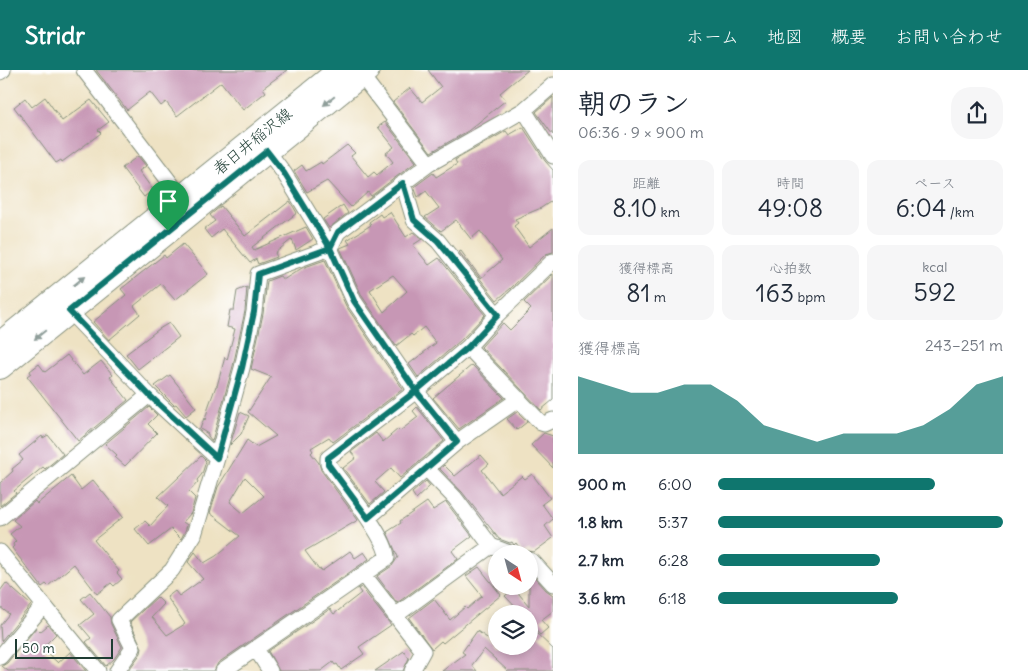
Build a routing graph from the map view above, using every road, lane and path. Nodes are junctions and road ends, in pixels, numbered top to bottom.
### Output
1 (84, 70) edge
2 (356, 72) edge
3 (553, 85) edge
4 (524, 110) junction
5 (262, 144) junction
6 (553, 156) edge
7 (429, 164) junction
8 (403, 183) junction
9 (182, 198) junction
10 (330, 248) junction
11 (553, 261) edge
12 (69, 311) junction
13 (498, 315) junction
14 (0, 344) edge
15 (468, 347) junction
16 (0, 367) edge
17 (416, 391) junction
18 (149, 395) junction
19 (519, 399) junction
20 (553, 420) edge
21 (457, 442) junction
22 (217, 458) junction
23 (426, 468) junction
24 (0, 518) edge
25 (368, 518) junction
26 (490, 545) edge
27 (488, 548) edge
28 (0, 552) edge
29 (538, 568) edge
30 (364, 575) junction
31 (553, 584) edge
32 (44, 606) junction
33 (395, 616) junction
34 (256, 648) junction
35 (0, 657) edge
36 (98, 671) edge
37 (116, 671) edge
38 (223, 671) edge
39 (270, 671) edge
40 (412, 671) edge

1 - 9 street
2 - 5 main road, 春日井稲沢線
2 - 7 street
3 - 4 street
4 - 6 street
4 - 7 street
5 - 9 main road, 春日井稲沢線
5 - 10 street
5 - 12 main road, 春日井稲沢線
7 - 8 street
8 - 10 street
8 - 13 street
14 -> 9 main road, 春日井稲沢線
10 - 17 street
10 - 22 street
11 - 13 street
12 -> 16 main road, 春日井稲沢線
12 - 18 street
13 - 15 street
15 - 17 street
15 - 19 street
17 - 21 street
17 - 25 street
18 - 22 street
18 - 24 street
19 - 20 street
19 - 21 street
21 - 23 street
22 - 37 street
23 - 25 street
23 - 26 street
25 - 30 street
27 - 33 street
28 - 32 street
29 - 31 street
30 - 33 street
30 - 34 street
32 - 35 street
32 - 36 street
33 - 40 street
34 - 38 street
34 - 39 street

